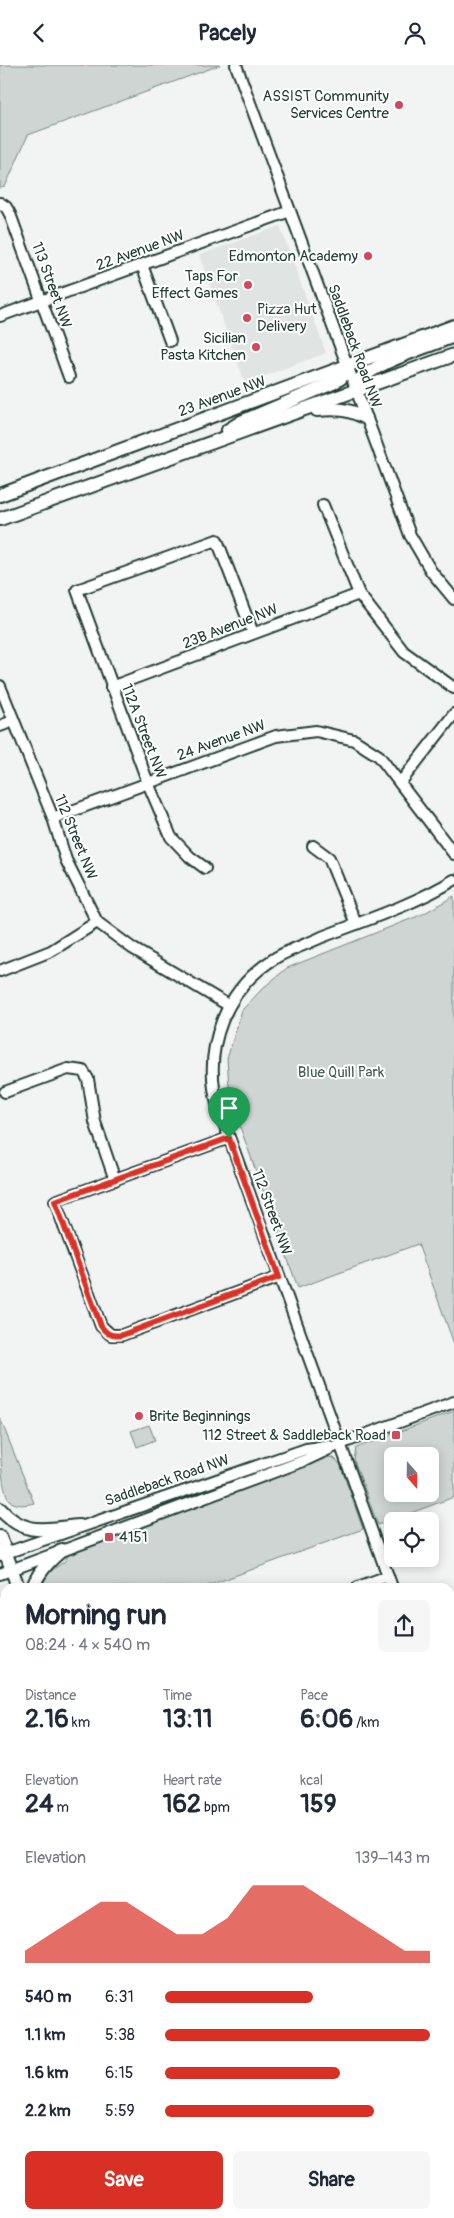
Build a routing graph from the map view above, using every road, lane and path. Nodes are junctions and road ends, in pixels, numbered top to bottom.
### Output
1 (236, 65) edge
2 (2, 204) edge
3 (290, 211) junction
4 (142, 265) junction
5 (42, 301) junction
6 (0, 316) edge
7 (454, 326) edge
8 (454, 336) edge
9 (170, 341) dead end
10 (454, 355) edge
11 (347, 367) junction
12 (69, 377) dead end
13 (356, 391) junction
14 (292, 414) junction
15 (366, 418) junction
16 (202, 445) junction
17 (0, 495) edge
18 (323, 505) dead end
19 (0, 519) edge
20 (359, 594) junction
21 (454, 599) edge
22 (253, 633) junction
23 (0, 686) edge
24 (112, 687) junction
25 (454, 688) edge
26 (454, 714) edge
27 (13, 721) junction
28 (0, 726) edge
29 (148, 783) junction
30 (400, 783) junction
31 (53, 818) junction
32 (313, 846) dead end
33 (454, 854) edge
34 (205, 868) dead end
35 (454, 880) edge
36 (97, 922) junction
37 (356, 924) junction
38 (0, 971) edge
39 (228, 1005) junction
40 (5, 1092) dead end
41 (229, 1138) junction
42 (115, 1180) junction
43 (279, 1277) junction
44 (454, 1402) edge
45 (340, 1444) junction
46 (0, 1509) edge
47 (79, 1526) junction
48 (0, 1537) edge
49 (62, 1549) junction
50 (3, 1554) edge
51 (6, 1572) edge
52 (388, 1577) junction
53 (15, 1583) edge
54 (36, 1583) edge
55 (370, 1583) edge
56 (390, 1583) edge

1 - 3 street, Saddleback Road NW
2 - 5 street, 113 Street NW
3 - 4 street, 22 Avenue NW
3 - 11 street, Saddleback Road NW
4 - 5 street, 22 Avenue NW
4 - 9 street
5 - 6 street, 22 Avenue NW
5 - 12 street, 113 Street NW
7 - 11 main road, 23 Avenue NW
8 - 13 main road
10 - 13 main road
11 - 13 street, Saddleback Road NW
11 - 16 main road
11 - 17 main road, 23 Avenue NW
13 - 14 main road
13 - 15 street, Saddleback Road NW
14 - 15 main road
14 - 16 main road
15 - 21 street, Saddleback Road NW
16 - 19 main road
18 - 20 street
20 - 22 street, 23B Avenue NW
20 - 25 street
22 - 24 street, 23B Avenue NW
22 - 24 street, 112A Street NW
23 - 27 street, 112 Street NW
24 - 29 street, 112A Street NW
26 - 30 street
27 - 28 street
27 - 31 street, 112 Street NW
29 - 30 street, 24 Avenue NW
29 - 31 street, 24 Avenue NW
29 - 34 street, 112A Street NW
30 - 33 street
31 - 36 street, 112 Street NW
32 - 37 street
35 - 37 street
36 - 38 street
36 - 39 street, 112 Street NW
37 - 39 street
39 - 41 street, 112 Street NW
40 - 42 street
41 - 42 street
41 - 43 street, 112 Street NW
42 - 43 street
43 - 45 street, 112 Street NW
44 - 45 street, Saddleback Road NW
45 - 47 street, Saddleback Road NW
45 - 49 street, Saddleback Road NW
45 - 52 street, 112 Street NW
46 - 47 main road
47 - 50 street, Saddleback Road NW
48 - 50 main road
49 - 51 street, Saddleback Road NW
49 - 54 main road
50 - 51 main road
51 - 53 main road
52 - 55 street
52 - 56 street, 112 Street NW

